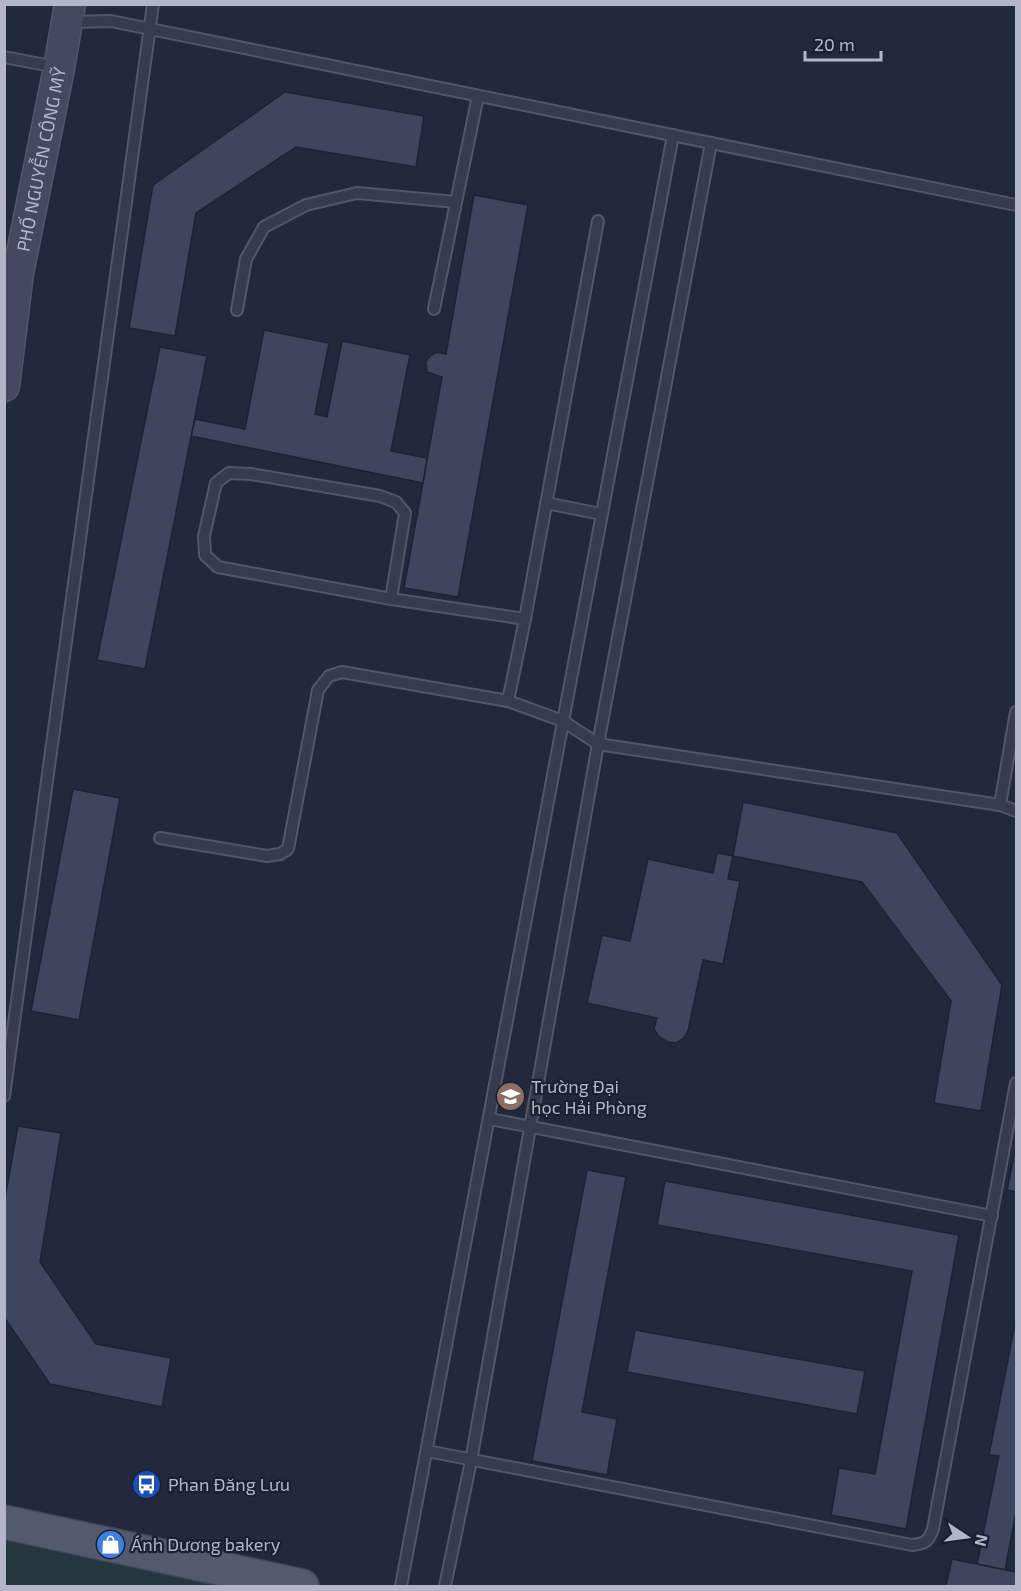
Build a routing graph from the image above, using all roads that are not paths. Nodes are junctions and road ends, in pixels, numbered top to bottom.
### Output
1 (153, 4) edge
2 (68, 13) edge
3 (149, 29) junction
4 (4, 57) edge
5 (59, 68) junction
6 (478, 96) junction
7 (673, 135) junction
8 (711, 143) junction
9 (456, 202) junction
10 (1017, 205) edge
11 (598, 221) dead end
12 (11, 272) edge
13 (434, 309) dead end
14 (237, 310) dead end
15 (4, 386) edge
16 (546, 503) junction
17 (601, 514) junction
18 (391, 599) junction
19 (525, 619) junction
20 (508, 701) junction
21 (1017, 712) edge
22 (563, 721) junction
23 (598, 744) junction
24 (1000, 805) junction
25 (1017, 811) edge
26 (160, 838) dead end
27 (1017, 1083) edge
28 (4, 1096) edge
29 (490, 1119) junction
30 (530, 1127) junction
31 (992, 1216) junction
32 (427, 1451) junction
33 (471, 1461) junction
34 (4, 1522) edge
35 (302, 1587) edge
36 (401, 1587) edge
37 (446, 1587) edge

1 - 3 lane
2 - 3 lane
2 - 5 street, PHỐ NGUYỄN CÔNG MỸ
3 - 6 lane
3 - 28 lane
4 - 5 lane
5 - 12 street, PHỐ NGUYỄN CÔNG MỸ
6 - 7 lane
6 - 9 lane
7 - 8 lane
7 - 17 lane
8 - 10 lane
8 - 23 lane
9 - 13 lane
9 - 14 lane
11 - 16 lane
12 - 15 street, PHỐ NGUYỄN CÔNG MỸ
16 - 17 lane
16 - 19 lane
17 - 22 lane
18 - 18 lane
18 - 19 lane
19 - 20 lane
20 - 22 lane
20 - 26 lane
21 - 24 lane
22 - 23 lane
22 - 29 lane
23 - 24 lane
23 - 30 lane
24 - 25 lane
27 - 31 lane
29 - 30 lane
29 - 32 lane
30 - 31 lane
30 - 33 lane
31 - 33 lane
32 - 33 lane
32 - 36 lane
33 - 37 lane
34 - 35 main road

